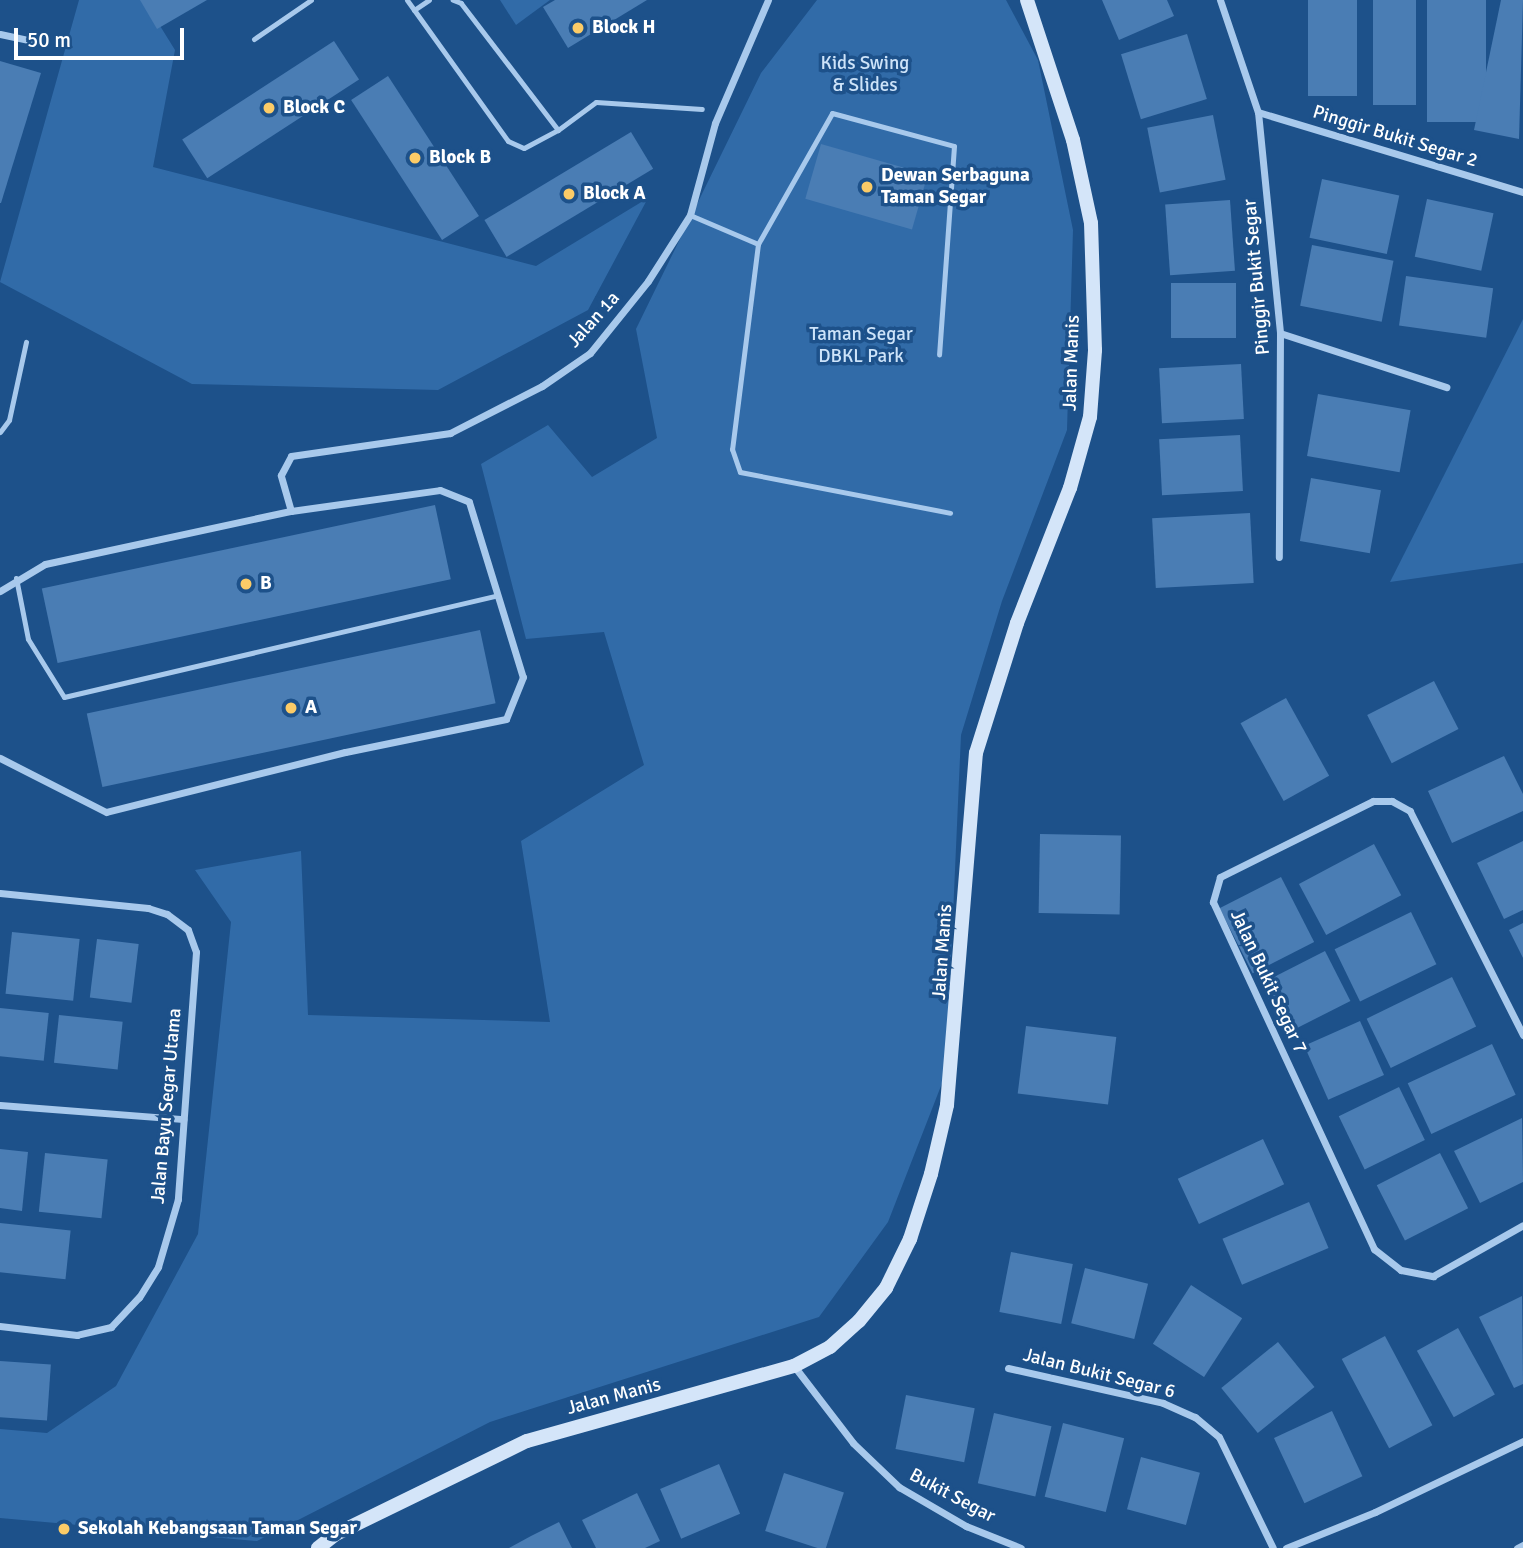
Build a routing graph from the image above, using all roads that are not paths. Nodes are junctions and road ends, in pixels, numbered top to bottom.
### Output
1 (311, 0) edge
2 (407, 0) edge
3 (429, 0) edge
4 (453, 0) edge
5 (768, 0) edge
6 (1027, 0) edge
7 (1220, 0) edge
8 (414, 10) junction
9 (0, 34) edge
10 (254, 39) dead end
11 (33, 41) dead end
12 (702, 109) dead end
13 (1258, 112) junction
14 (558, 130) junction
15 (1523, 192) edge
16 (690, 215) junction
17 (758, 244) junction
18 (1280, 333) junction
19 (26, 342) dead end
20 (939, 354) dead end
21 (1446, 387) dead end
22 (0, 432) edge
23 (291, 511) junction
24 (950, 513) dead end
25 (1279, 557) dead end
26 (16, 578) junction
27 (0, 591) edge
28 (496, 596) junction
29 (0, 758) edge
30 (0, 893) edge
31 (1523, 1035) edge
32 (0, 1105) edge
33 (183, 1119) junction
34 (1523, 1226) edge
35 (0, 1326) edge
36 (794, 1366) junction
37 (1008, 1368) dead end
38 (1523, 1441) edge
39 (1523, 1545) edge
40 (318, 1548) edge
41 (1021, 1548) edge
42 (1273, 1548) edge
43 (1286, 1548) edge
44 (1517, 1548) edge

1 - 10 lane
2 - 8 lane
3 - 8 lane
4 - 14 lane
5 - 16 street, Jalan 1a
6 - 36 street, Jalan Manis
7 - 13 street, Pinggir Bukit Segar
8 - 14 lane
9 - 11 street
12 - 14 lane
13 - 15 street, Pinggir Bukit Segar 2
13 - 18 street, Pinggir Bukit Segar
16 - 17 lane
16 - 23 street, Jalan 1a
17 - 20 lane
17 - 24 lane
18 - 21 street
18 - 25 street, Pinggir Bukit Segar
19 - 22 lane
23 - 26 street
23 - 28 street
26 - 27 street
26 - 28 lane
28 - 29 street
30 - 33 street, Jalan Bayu Segar Utama
31 - 34 street, Jalan Bukit Segar 7
32 - 33 street
33 - 35 street, Jalan Bayu Segar Utama
36 - 40 street, Jalan Manis
36 - 41 street, Bukit Segar
37 - 42 street, Jalan Bukit Segar 6
38 - 43 street
39 - 44 street

